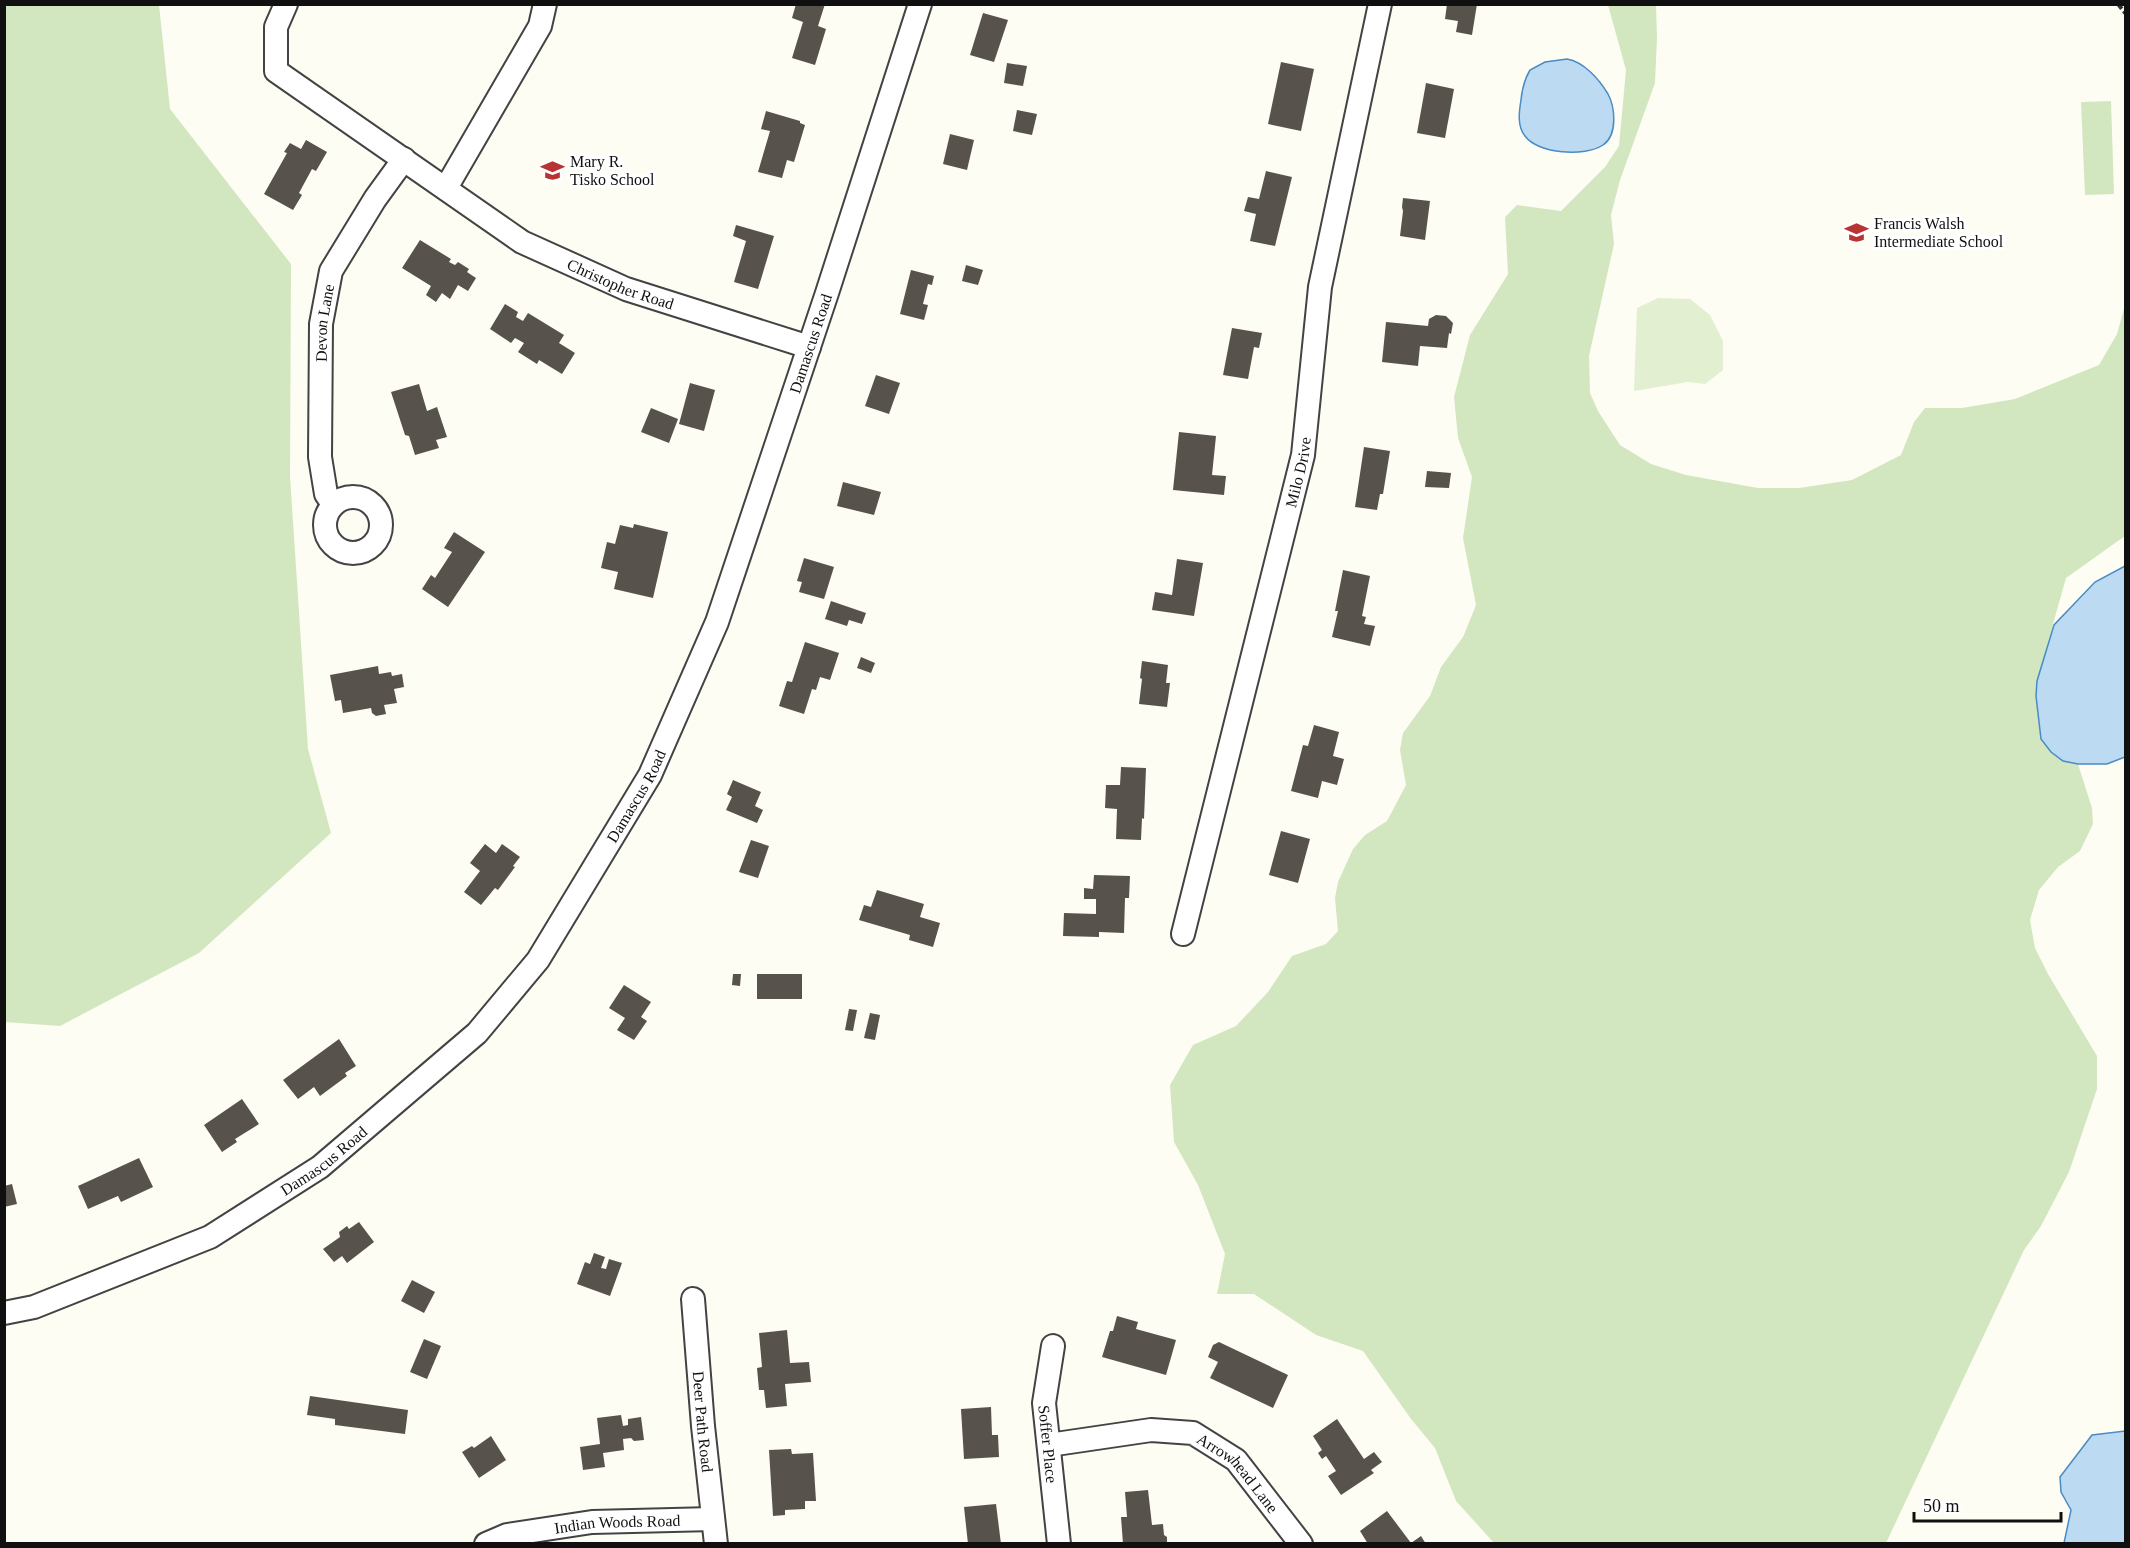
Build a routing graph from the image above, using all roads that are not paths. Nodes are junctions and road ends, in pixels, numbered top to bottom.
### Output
1 (286, 4) edge
2 (545, 4) edge
3 (920, 4) edge
4 (1380, 4) edge
5 (404, 159) junction
6 (446, 188) junction
7 (809, 347) junction
8 (333, 504) dead end
9 (1183, 934) dead end
10 (693, 1299) dead end
11 (4, 1313) edge
12 (1053, 1346) dead end
13 (1049, 1445) junction
14 (713, 1519) junction
15 (486, 1544) edge
16 (716, 1544) edge
17 (1059, 1544) edge
18 (1301, 1544) edge

1 - 5 street, Christopher Road
2 - 6 street
3 - 7 street, Damascus Road
4 - 9 street, Milo Drive
5 - 6 street, Christopher Road
5 - 8 street, Devon Lane
6 - 7 street, Christopher Road
7 - 11 street, Damascus Road
10 - 14 street, Deer Path Road
12 - 13 street, Soffer Place
13 - 17 street, Soffer Place
13 - 18 street, Arrowhead Lane
14 - 15 street, Indian Woods Road
14 - 16 street, Deer Path Road

